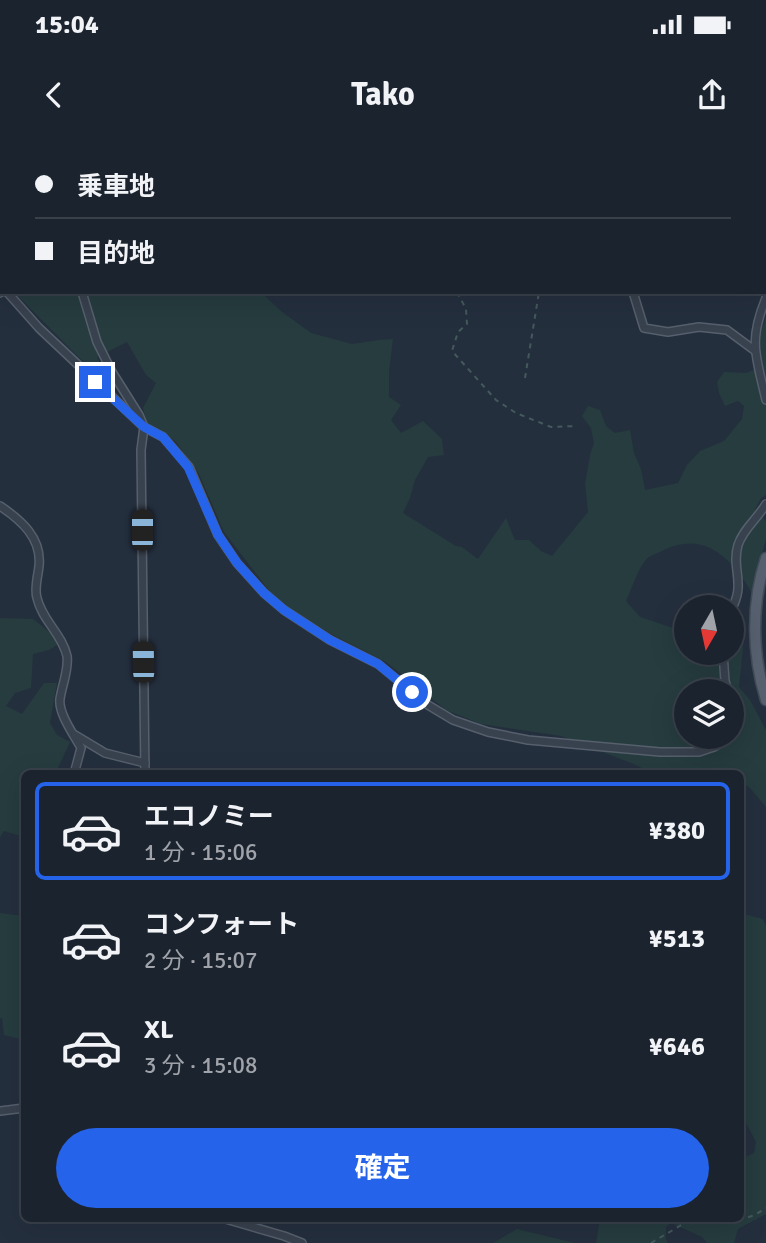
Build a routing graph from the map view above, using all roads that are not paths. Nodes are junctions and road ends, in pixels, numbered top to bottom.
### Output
1 (766, 142) edge
2 (766, 156) edge
3 (9, 294) edge
4 (83, 294) edge
5 (634, 294) edge
6 (766, 298) edge
7 (754, 350) junction
8 (766, 400) edge
9 (144, 427) junction
10 (766, 503) edge
11 (0, 506) edge
12 (766, 558) edge
13 (737, 595) edge
14 (766, 700) edge
15 (73, 734) junction
16 (708, 749) edge
17 (145, 763) junction
18 (75, 770) edge
19 (145, 770) edge
20 (21, 1108) edge
21 (0, 1111) edge
22 (236, 1222) edge
23 (302, 1243) edge

1 - 2 street
3 - 9 street
4 - 9 street
5 - 7 street
6 - 7 street
7 - 8 street
9 - 16 street
9 - 17 street
10 - 13 street
11 - 15 street
12 - 14 main road
15 - 17 street
15 - 18 street
17 - 19 street
20 - 21 street
22 - 23 street

